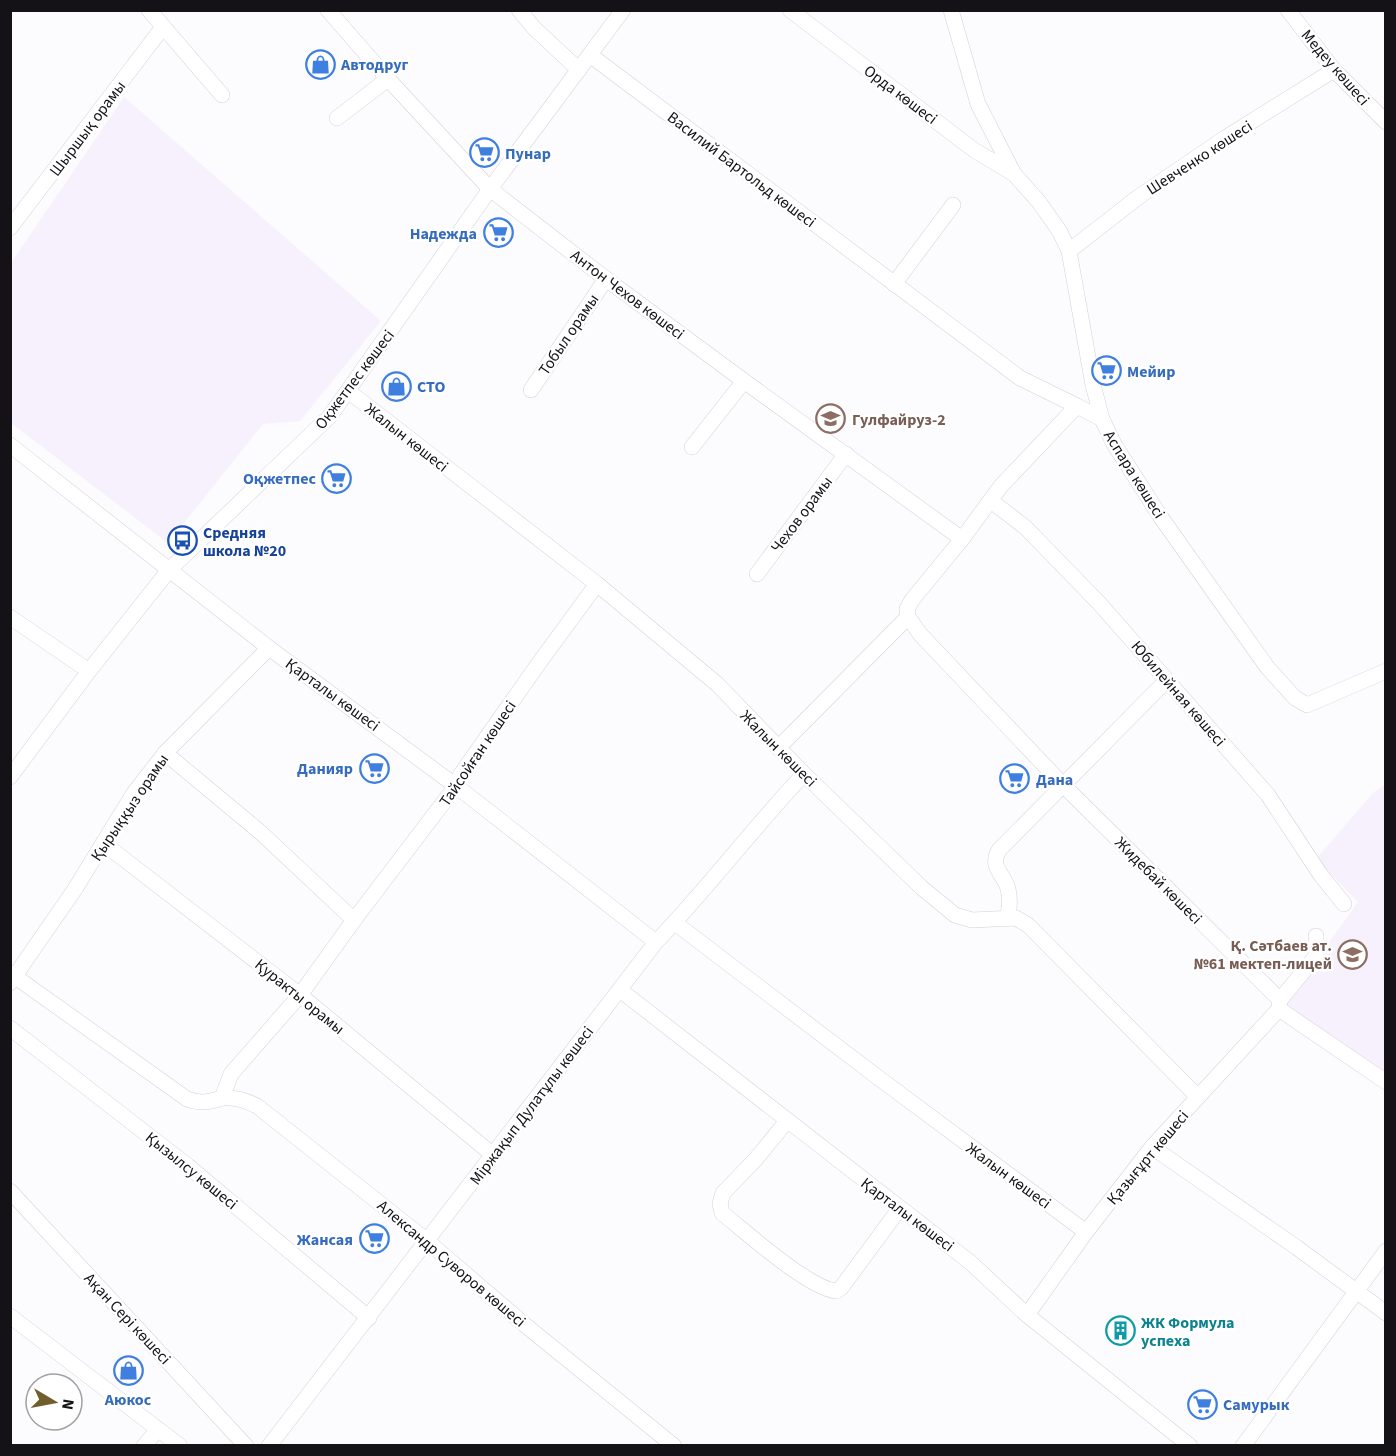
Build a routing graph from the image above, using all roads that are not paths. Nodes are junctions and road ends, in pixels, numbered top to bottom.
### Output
1 (149, 10) edge
2 (328, 10) edge
3 (519, 10) edge
4 (623, 10) edge
5 (790, 10) edge
6 (951, 10) edge
7 (1288, 10) edge
8 (163, 27) junction
9 (590, 55) junction
10 (579, 70) junction
11 (1334, 70) junction
12 (388, 79) junction
13 (222, 95) dead end
14 (337, 118) dead end
15 (1386, 122) edge
16 (1014, 174) junction
17 (490, 189) junction
18 (953, 205) dead end
19 (10, 228) edge
20 (1069, 251) junction
21 (606, 279) junction
22 (894, 284) junction
23 (744, 381) junction
24 (531, 390) dead end
25 (348, 391) junction
26 (1077, 406) junction
27 (1102, 419) junction
28 (10, 445) edge
29 (692, 447) dead end
30 (846, 454) junction
31 (991, 501) junction
32 (962, 539) junction
33 (169, 570) junction
34 (756, 574) dead end
35 (597, 584) junction
36 (10, 617) edge
37 (908, 617) junction
38 (269, 648) junction
39 (89, 671) junction
40 (1386, 671) edge
41 (1167, 680) junction
42 (778, 748) junction
43 (165, 753) junction
44 (804, 774) junction
45 (10, 777) edge
46 (1063, 785) junction
47 (456, 786) junction
48 (103, 843) junction
49 (1344, 904) dead end
50 (1008, 918) junction
51 (354, 920) junction
52 (675, 923) junction
53 (1316, 936) dead end
54 (656, 942) junction
55 (12, 977) edge
56 (620, 990) junction
57 (300, 995) junction
58 (1280, 1005) junction
59 (10, 1029) edge
60 (1386, 1082) edge
61 (1198, 1097) junction
62 (214, 1100) junction
63 (787, 1121) junction
64 (1152, 1147) junction
65 (493, 1155) junction
66 (10, 1191) edge
67 (900, 1208) junction
68 (1086, 1232) junction
69 (426, 1240) junction
70 (1386, 1251) edge
71 (1356, 1292) junction
72 (1386, 1313) edge
73 (1027, 1315) junction
74 (10, 1316) edge
75 (369, 1317) junction
76 (158, 1429) junction
77 (144, 1446) edge
78 (180, 1446) edge
79 (246, 1446) edge
80 (269, 1446) edge
81 (674, 1446) edge
82 (1191, 1446) edge
83 (1243, 1446) edge

1 - 8 street
2 - 12 street, Антон Чехов көшесі
3 - 10 street
4 - 9 street, Оқжетпес көшесі
5 - 16 street, Орда көшесі
6 - 16 street, Аспара көшесі
7 - 11 street, Медеу көшесі
8 - 13 street
8 - 19 street, Шыршық орамы
9 - 10 street, Оқжетпес көшесі
9 - 22 street, Василий Бартольд көшесі
10 - 17 street, Оқжетпес көшесі
11 - 15 street, Медеу көшесі
11 - 20 street, Шевченко көшесі
12 - 14 street
12 - 17 street, Антон Чехов көшесі
16 - 20 street, Аспара көшесі
17 - 21 street, Антон Чехов көшесі
17 - 25 street, Оқжетпес көшесі
18 - 22 street
20 - 27 street, Аспара көшесі
21 - 23 street, Антон Чехов көшесі
21 - 24 street, Тобыл орамы
22 - 26 street, Василий Бартольд көшесі
23 - 29 street
23 - 30 street, Антон Чехов көшесі
25 - 33 street, Оқжетпес көшесі
25 - 35 street, Жалын көшесі
26 - 27 street
26 - 31 street
27 - 40 street, Аспара көшесі
28 - 33 street, Қарталы көшесі
30 - 32 street, Антон Чехов көшесі
30 - 34 street, Чехов орамы
31 - 32 street
31 - 41 street, Юбилейная көшесі
32 - 37 street
33 - 38 street, Қарталы көшесі
33 - 39 street, Оқжетпес көшесі
35 - 42 street, Жалын көшесі
35 - 47 street, Тайсойған көшесі
36 - 39 street
37 - 42 street
37 - 46 street, Жидебай көшесі
38 - 43 street, Қырыққыз орамы
38 - 47 street, Қарталы көшесі
39 - 45 street, Оқжетпес көшесі
41 - 46 street
41 - 49 street, Юбилейная көшесі
42 - 44 street, Жалын көшесі
43 - 48 street, Қырыққыз орамы
43 - 51 street
44 - 50 street, Жалын көшесі
44 - 52 street, Міржақып Дулатұлы көшесі
46 - 50 street
46 - 58 street, Жидебай көшесі
47 - 51 street, Тайсойған көшесі
47 - 54 street, Қарталы көшесі
48 - 55 street, Қырыққыз орамы
48 - 57 street, Қуракты орамы
50 - 61 street, Жалын көшесі
51 - 57 street, Тайсойған көшесі
52 - 54 street, Міржақып Дулатұлы көшесі
52 - 68 street, Жалын көшесі
53 - 58 street, Қазығұрт көшесі
54 - 56 street, Міржақып Дулатұлы көшесі
55 - 62 street, Александр Суворов көшесі
56 - 63 street, Қарталы көшесі
56 - 65 street, Міржақып Дулатұлы көшесі
57 - 62 street, Тайсойған көшесі
57 - 65 street, Қуракты орамы
58 - 60 street, Жидебай көшесі
58 - 61 street, Қазығұрт көшесі
59 - 75 street, Қызылсу көшесі
61 - 64 street, Қазығұрт көшесі
62 - 69 street, Александр Суворов көшесі
63 - 67 street, Қарталы көшесі
63 - 67 street
64 - 68 street, Қазығұрт көшесі
64 - 71 street
65 - 69 street, Міржақып Дулатұлы көшесі
66 - 79 street, Ақан Сері көшесі
67 - 73 street, Қарталы көшесі
68 - 73 street, Қазығұрт көшесі
69 - 75 street, Міржақып Дулатұлы көшесі
69 - 81 street, Александр Суворов көшесі
70 - 71 street
71 - 72 street
71 - 83 street
73 - 82 street, Қарталы көшесі
74 - 76 street
75 - 80 street, Міржақып Дулатұлы көшесі
76 - 77 street
76 - 78 street

